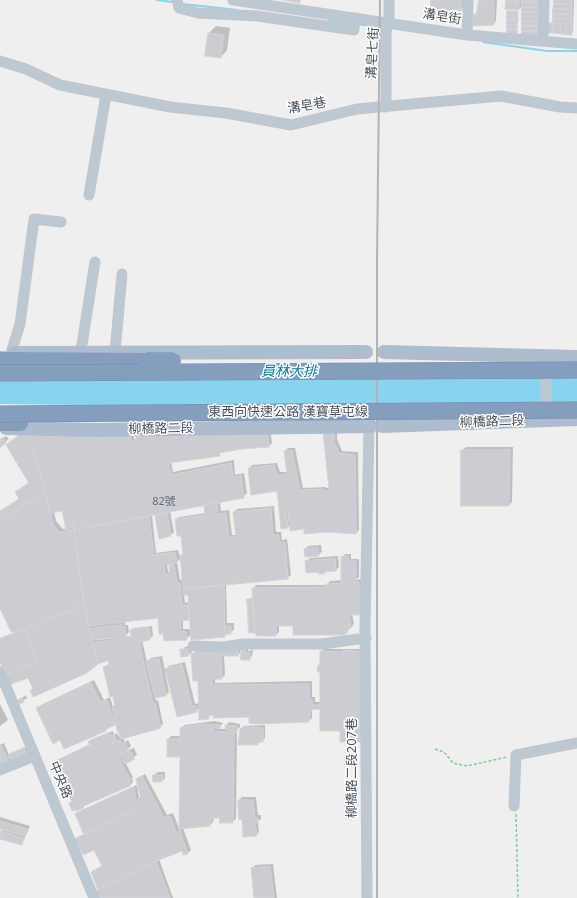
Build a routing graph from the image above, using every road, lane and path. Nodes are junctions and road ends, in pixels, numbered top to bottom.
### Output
1 (232, 0) edge
2 (389, 0) edge
3 (468, 0) edge
4 (544, 0) edge
5 (174, 1) edge
6 (260, 2) edge
7 (280, 3) edge
8 (295, 9) junction
9 (355, 18) junction
10 (292, 22) junction
11 (389, 22) junction
12 (467, 34) junction
13 (543, 41) junction
14 (577, 44) edge
15 (0, 61) edge
16 (106, 95) junction
17 (386, 107) junction
18 (577, 108) edge
19 (89, 195) dead end
20 (61, 222) dead end
21 (95, 262) dead end
22 (122, 274) dead end
23 (81, 351) junction
24 (115, 352) junction
25 (366, 352) dead end
26 (384, 352) dead end
27 (4, 355) edge
28 (546, 357) junction
29 (577, 357) edge
30 (508, 370) junction
31 (577, 370) edge
32 (0, 373) edge
33 (577, 410) edge
34 (543, 412) junction
35 (0, 414) edge
36 (577, 419) edge
37 (0, 423) edge
38 (374, 426) junction
39 (0, 428) edge
40 (366, 638) junction
41 (193, 646) dead end
42 (1, 677) edge
43 (577, 743) edge
44 (435, 749) dead end
45 (516, 755) junction
46 (35, 756) junction
47 (0, 770) edge
48 (514, 806) joint
49 (94, 898) edge
50 (367, 898) edge
51 (518, 898) edge

1 - 6 street, 溝皂街
2 - 11 street, 溝皂七街
3 - 12 street
4 - 13 street
5 - 10 street
6 - 7 street, 溝皂街
7 - 8 street, 溝皂街
8 - 9 street, 溝皂街
8 - 10 street
9 - 10 street
9 - 11 street, 溝皂街
11 - 12 street, 溝皂街
11 - 17 street, 溝皂七街
12 - 13 street, 溝皂街
13 - 14 street, 溝皂街
15 - 16 street, 溝皂巷
16 - 17 street, 溝皂巷
16 - 19 street
17 - 18 street, 溝皂巷
20 - 27 street
21 - 23 street
22 - 24 street
23 - 24 main road
23 - 27 main road
24 - 25 main road
26 - 28 main road
27 - 30 highway, bridge
28 - 29 main road
28 - 34 street
30 - 31 highway, bridge
30 - 32 highway, bridge
33 - 34 highway, 東西向快速公路 漢寶草屯線, bridge
34 - 35 highway, 東西向快速公路 漢寶草屯線, bridge
34 - 36 main road, 柳橋路二段
34 - 37 highway, bridge
34 - 38 main road, 柳橋路二段
38 - 39 main road, 柳橋路二段
38 - 40 street, 柳橋路二段207巷
40 - 41 street
40 - 50 street, 柳橋路二段207巷
42 - 46 street, 中央路
43 - 45 street
44 - 45 path
45 - 48 street
46 - 47 street
46 - 49 street, 中央路
48 - 51 path

